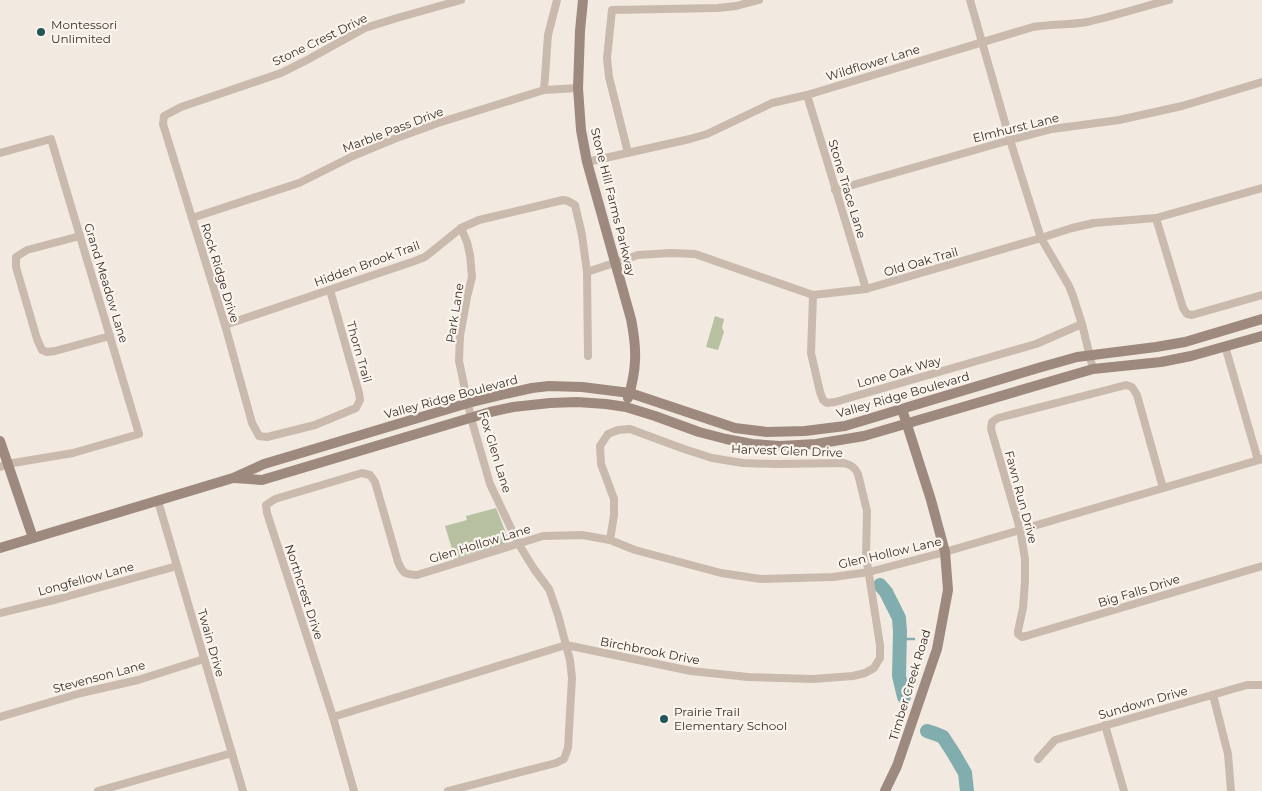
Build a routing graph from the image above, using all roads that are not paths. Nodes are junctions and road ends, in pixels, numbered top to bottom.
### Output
1 (461, 0) edge
2 (558, 0) edge
3 (583, 0) edge
4 (759, 0) edge
5 (970, 0) edge
6 (1169, 0) edge
7 (982, 41) junction
8 (1262, 82) edge
9 (578, 88) junction
10 (544, 90) junction
11 (807, 95) junction
12 (164, 116) joint
13 (1010, 140) junction
14 (0, 153) edge
15 (628, 153) junction
16 (587, 162) junction
17 (1262, 188) edge
18 (835, 190) junction
19 (192, 218) junction
20 (1156, 218) junction
21 (461, 228) junction
22 (80, 236) junction
23 (1041, 238) junction
24 (615, 263) junction
25 (586, 272) junction
26 (330, 290) junction
27 (866, 290) junction
28 (813, 295) junction
29 (1262, 295) edge
30 (1262, 319) edge
31 (1082, 324) junction
32 (225, 325) junction
33 (110, 336) junction
34 (1262, 336) edge
35 (1225, 346) junction
36 (1090, 355) junction
37 (588, 356) dead end
38 (1093, 369) junction
39 (630, 393) junction
40 (468, 403) junction
41 (626, 407) junction
42 (902, 409) junction
43 (471, 418) junction
44 (906, 423) junction
45 (259, 436) joint
46 (0, 441) edge
47 (1260, 459) edge
48 (4, 465) edge
49 (233, 478) junction
50 (1163, 488) junction
51 (158, 501) junction
52 (384, 516) joint
53 (1020, 530) junction
54 (33, 538) junction
55 (610, 540) junction
56 (518, 543) junction
57 (0, 548) edge
58 (945, 552) junction
59 (177, 566) junction
60 (1262, 566) edge
61 (869, 572) junction
62 (0, 613) edge
63 (1022, 637) joint
64 (566, 645) junction
65 (204, 659) junction
66 (1262, 685) edge
67 (1213, 695) junction
68 (0, 717) edge
69 (333, 717) junction
70 (1105, 725) junction
71 (232, 753) junction
72 (1038, 759) dead end
73 (98, 791) edge
74 (243, 791) edge
75 (354, 791) edge
76 (448, 791) edge
77 (885, 791) edge
78 (1124, 791) edge
79 (1231, 791) edge

1 - 12 street, Stone Crest Drive
2 - 10 street
3 - 9 main road, Stone Hill Farms Parkway
4 - 15 street
5 - 7 street
6 - 7 street, Wildflower Lane
7 - 11 street, Wildflower Lane
7 - 13 street
8 - 13 street, Elmhurst Lane
9 - 10 street, Marble Pass Drive
9 - 16 main road, Stone Hill Farms Parkway
10 - 19 street, Marble Pass Drive
11 - 15 street, Wildflower Lane
11 - 18 street, Stone Trace Lane
12 - 19 street, Rock Ridge Drive
13 - 18 street, Elmhurst Lane
13 - 23 street
14 - 22 street, Grand Meadow Lane
15 - 16 street, Wildflower Lane
16 - 24 main road, Stone Hill Farms Parkway
17 - 20 street, Old Oak Trail
18 - 27 street, Stone Trace Lane
19 - 32 street, Rock Ridge Drive
20 - 23 street, Old Oak Trail
20 - 29 street
21 - 25 street, Hidden Brook Trail
21 - 26 street, Hidden Brook Trail
21 - 40 street, Park Lane
22 - 33 street, Grand Meadow Lane
22 - 33 street
23 - 27 street, Old Oak Trail
23 - 31 street
24 - 25 street, Old Oak Trail
24 - 28 street, Old Oak Trail
24 - 39 main road, Stone Hill Farms Parkway
25 - 37 street
26 - 32 street, Hidden Brook Trail
26 - 45 street, Thorn Trail
27 - 28 street, Old Oak Trail
28 - 31 street, Lone Oak Way
30 - 36 main road, Valley Ridge Boulevard
31 - 36 street
32 - 45 street, Rock Ridge Drive
33 - 48 street, Grand Meadow Lane
34 - 35 main road, Valley Ridge Boulevard
35 - 38 main road, Valley Ridge Boulevard
35 - 47 street
36 - 38 street
36 - 42 main road, Valley Ridge Boulevard
38 - 44 main road, Valley Ridge Boulevard
39 - 40 main road, Valley Ridge Boulevard
39 - 41 main road, Stone Hill Farms Parkway
39 - 42 main road, Valley Ridge Boulevard
40 - 43 street, Fox Glen Lane
40 - 49 main road, Valley Ridge Boulevard
41 - 43 main road, Valley Ridge Boulevard
41 - 44 main road, Valley Ridge Boulevard
42 - 44 main road, Timber Creek Road
43 - 49 main road, Valley Ridge Boulevard
43 - 56 street, Fox Glen Lane
44 - 58 main road, Timber Creek Road
46 - 48 main road
47 - 50 street, Glen Hollow Lane
48 - 54 main road
49 - 51 main road, Valley Ridge Boulevard
50 - 53 street, Glen Hollow Lane
50 - 53 street, Fawn Run Drive
51 - 54 main road, Valley Ridge Boulevard
51 - 59 street, Twain Drive
52 - 56 street, Glen Hollow Lane
52 - 69 street, Northcrest Drive
53 - 58 street, Glen Hollow Lane
53 - 63 street, Fawn Run Drive
54 - 57 main road, Valley Ridge Boulevard
55 - 56 street, Glen Hollow Lane
55 - 61 street, Glen Hollow Lane
55 - 61 street, Harvest Glen Drive
56 - 64 street, Fox Glen Lane
58 - 61 street, Glen Hollow Lane
58 - 77 main road, Timber Creek Road
59 - 62 street, Longfellow Lane
59 - 65 street, Twain Drive
60 - 63 street, Big Falls Drive
61 - 64 street, Birchbrook Drive
64 - 69 street, Birchbrook Drive
64 - 76 street, Fox Glen Lane
65 - 68 street, Stevenson Lane
65 - 71 street, Twain Drive
66 - 67 street, Sundown Drive
67 - 70 street, Sundown Drive
67 - 79 street
69 - 75 street, Northcrest Drive
70 - 72 street, Sundown Drive
70 - 78 street
71 - 73 street
71 - 74 street, Twain Drive

